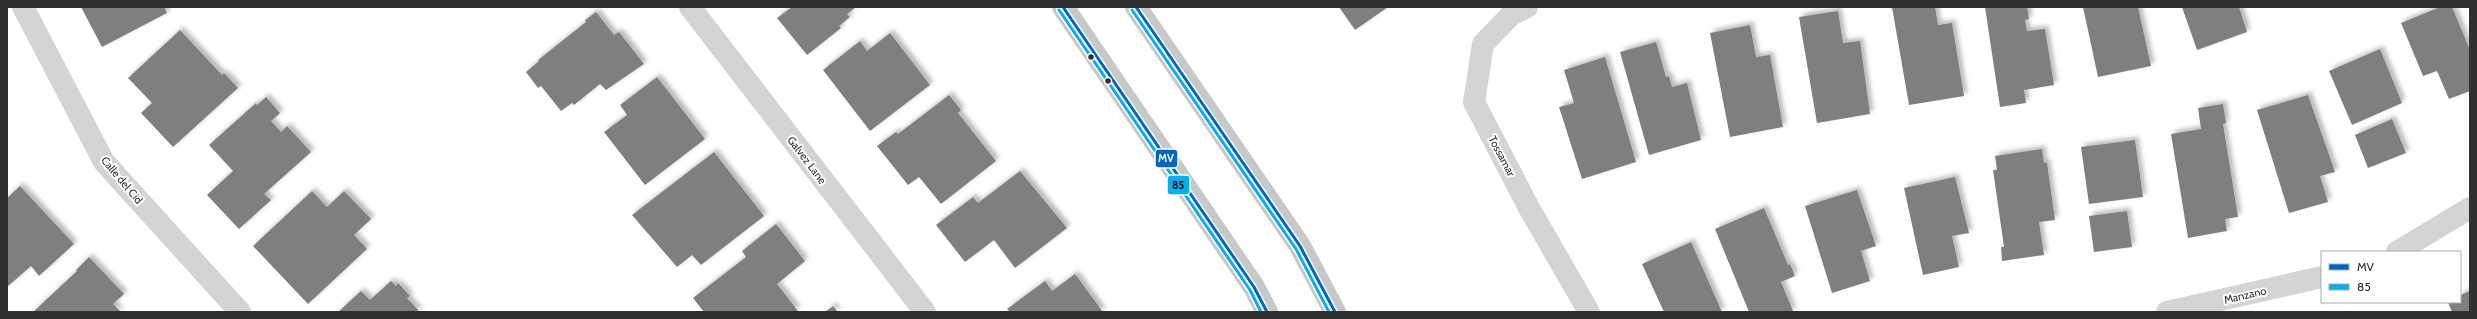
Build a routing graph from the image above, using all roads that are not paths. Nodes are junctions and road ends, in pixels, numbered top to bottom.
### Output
1 (23, 7) edge
2 (690, 7) edge
3 (1064, 7) edge
4 (1136, 7) edge
5 (1527, 7) edge
6 (2470, 208) edge
7 (2398, 251) edge
8 (2321, 277) edge
9 (240, 312) edge
10 (925, 312) edge
11 (1267, 312) edge
12 (1335, 312) edge
13 (1589, 312) edge
14 (2167, 312) edge

1 - 9 street, Calle del Cid
2 - 10 street, Galvez Lane
3 - 11 main road
4 - 12 main road
5 - 13 street, Tossamar
6 - 7 street
8 - 14 street, Manzano

